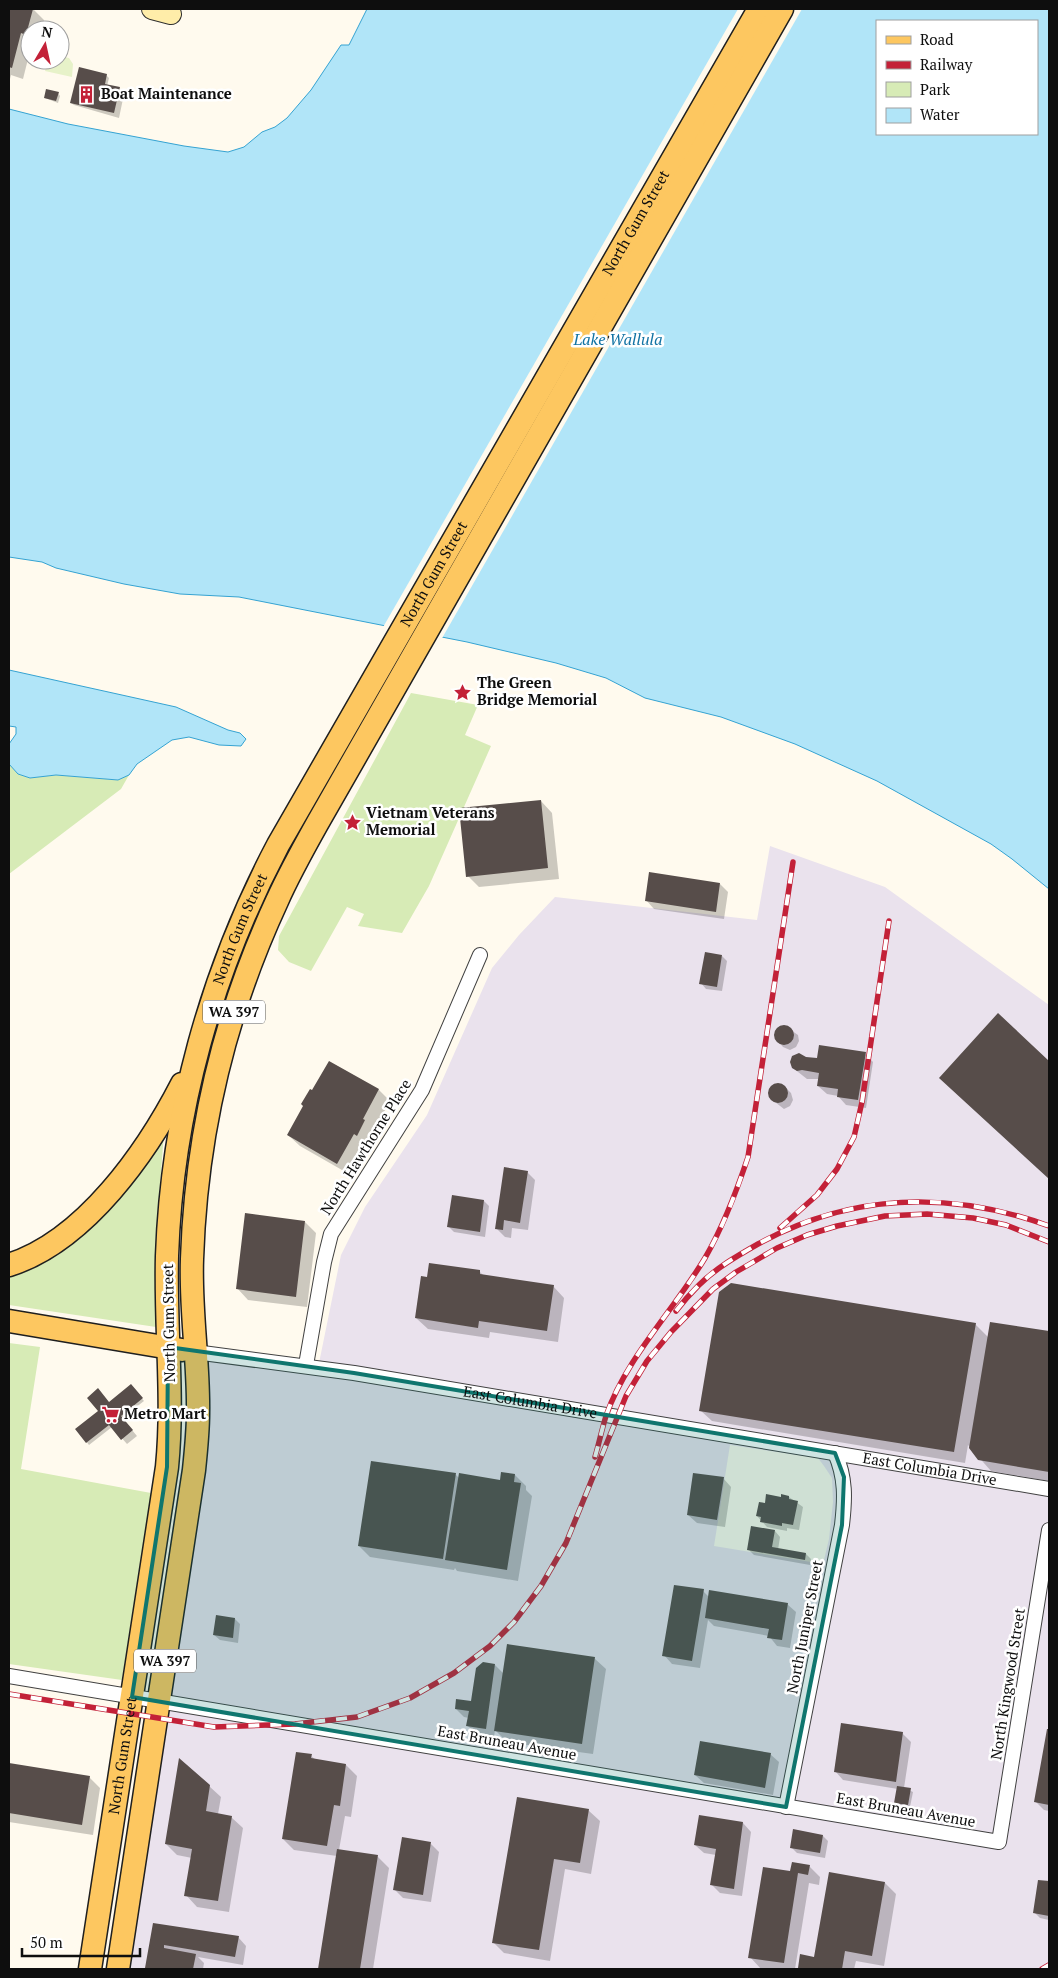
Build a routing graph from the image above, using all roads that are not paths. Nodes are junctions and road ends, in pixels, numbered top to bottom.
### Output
1 (759, 9) edge
2 (782, 9) edge
3 (375, 698) junction
4 (480, 955) dead end
5 (195, 1058) junction
6 (9, 1265) edge
7 (9, 1321) edge
8 (168, 1348) junction
9 (195, 1352) junction
10 (306, 1365) junction
11 (835, 1453) junction
12 (1049, 1489) edge
13 (1049, 1530) edge
14 (9, 1676) edge
15 (132, 1697) junction
16 (159, 1702) junction
17 (786, 1806) junction
18 (999, 1842) joint
19 (90, 1969) edge
20 (118, 1969) edge

1 - 3 main road, North Gum Street / WA 397
2 - 3 main road, North Gum Street / WA 397
3 - 5 main road, North Gum Street / WA 397
3 - 9 main road, North Gum Street / WA 397
4 - 10 street, North Hawthorne Place
5 - 6 main road
5 - 8 main road, North Gum Street / WA 397
7 - 8 main road, East Columbia Drive
8 - 9 main road, East Columbia Drive
8 - 15 main road, North Gum Street / WA 397
9 - 10 street, East Columbia Drive
9 - 16 main road, North Gum Street / WA 397
10 - 11 street, East Columbia Drive
11 - 12 street, East Columbia Drive
11 - 17 street, North Juniper Street
13 - 18 street, North Kingwood Street
14 - 15 street, East Bruneau Avenue
15 - 16 street, East Bruneau Avenue
15 - 19 main road, North Gum Street / WA 397
16 - 17 street, East Bruneau Avenue
16 - 20 main road, North Gum Street / WA 397
17 - 18 street, East Bruneau Avenue

